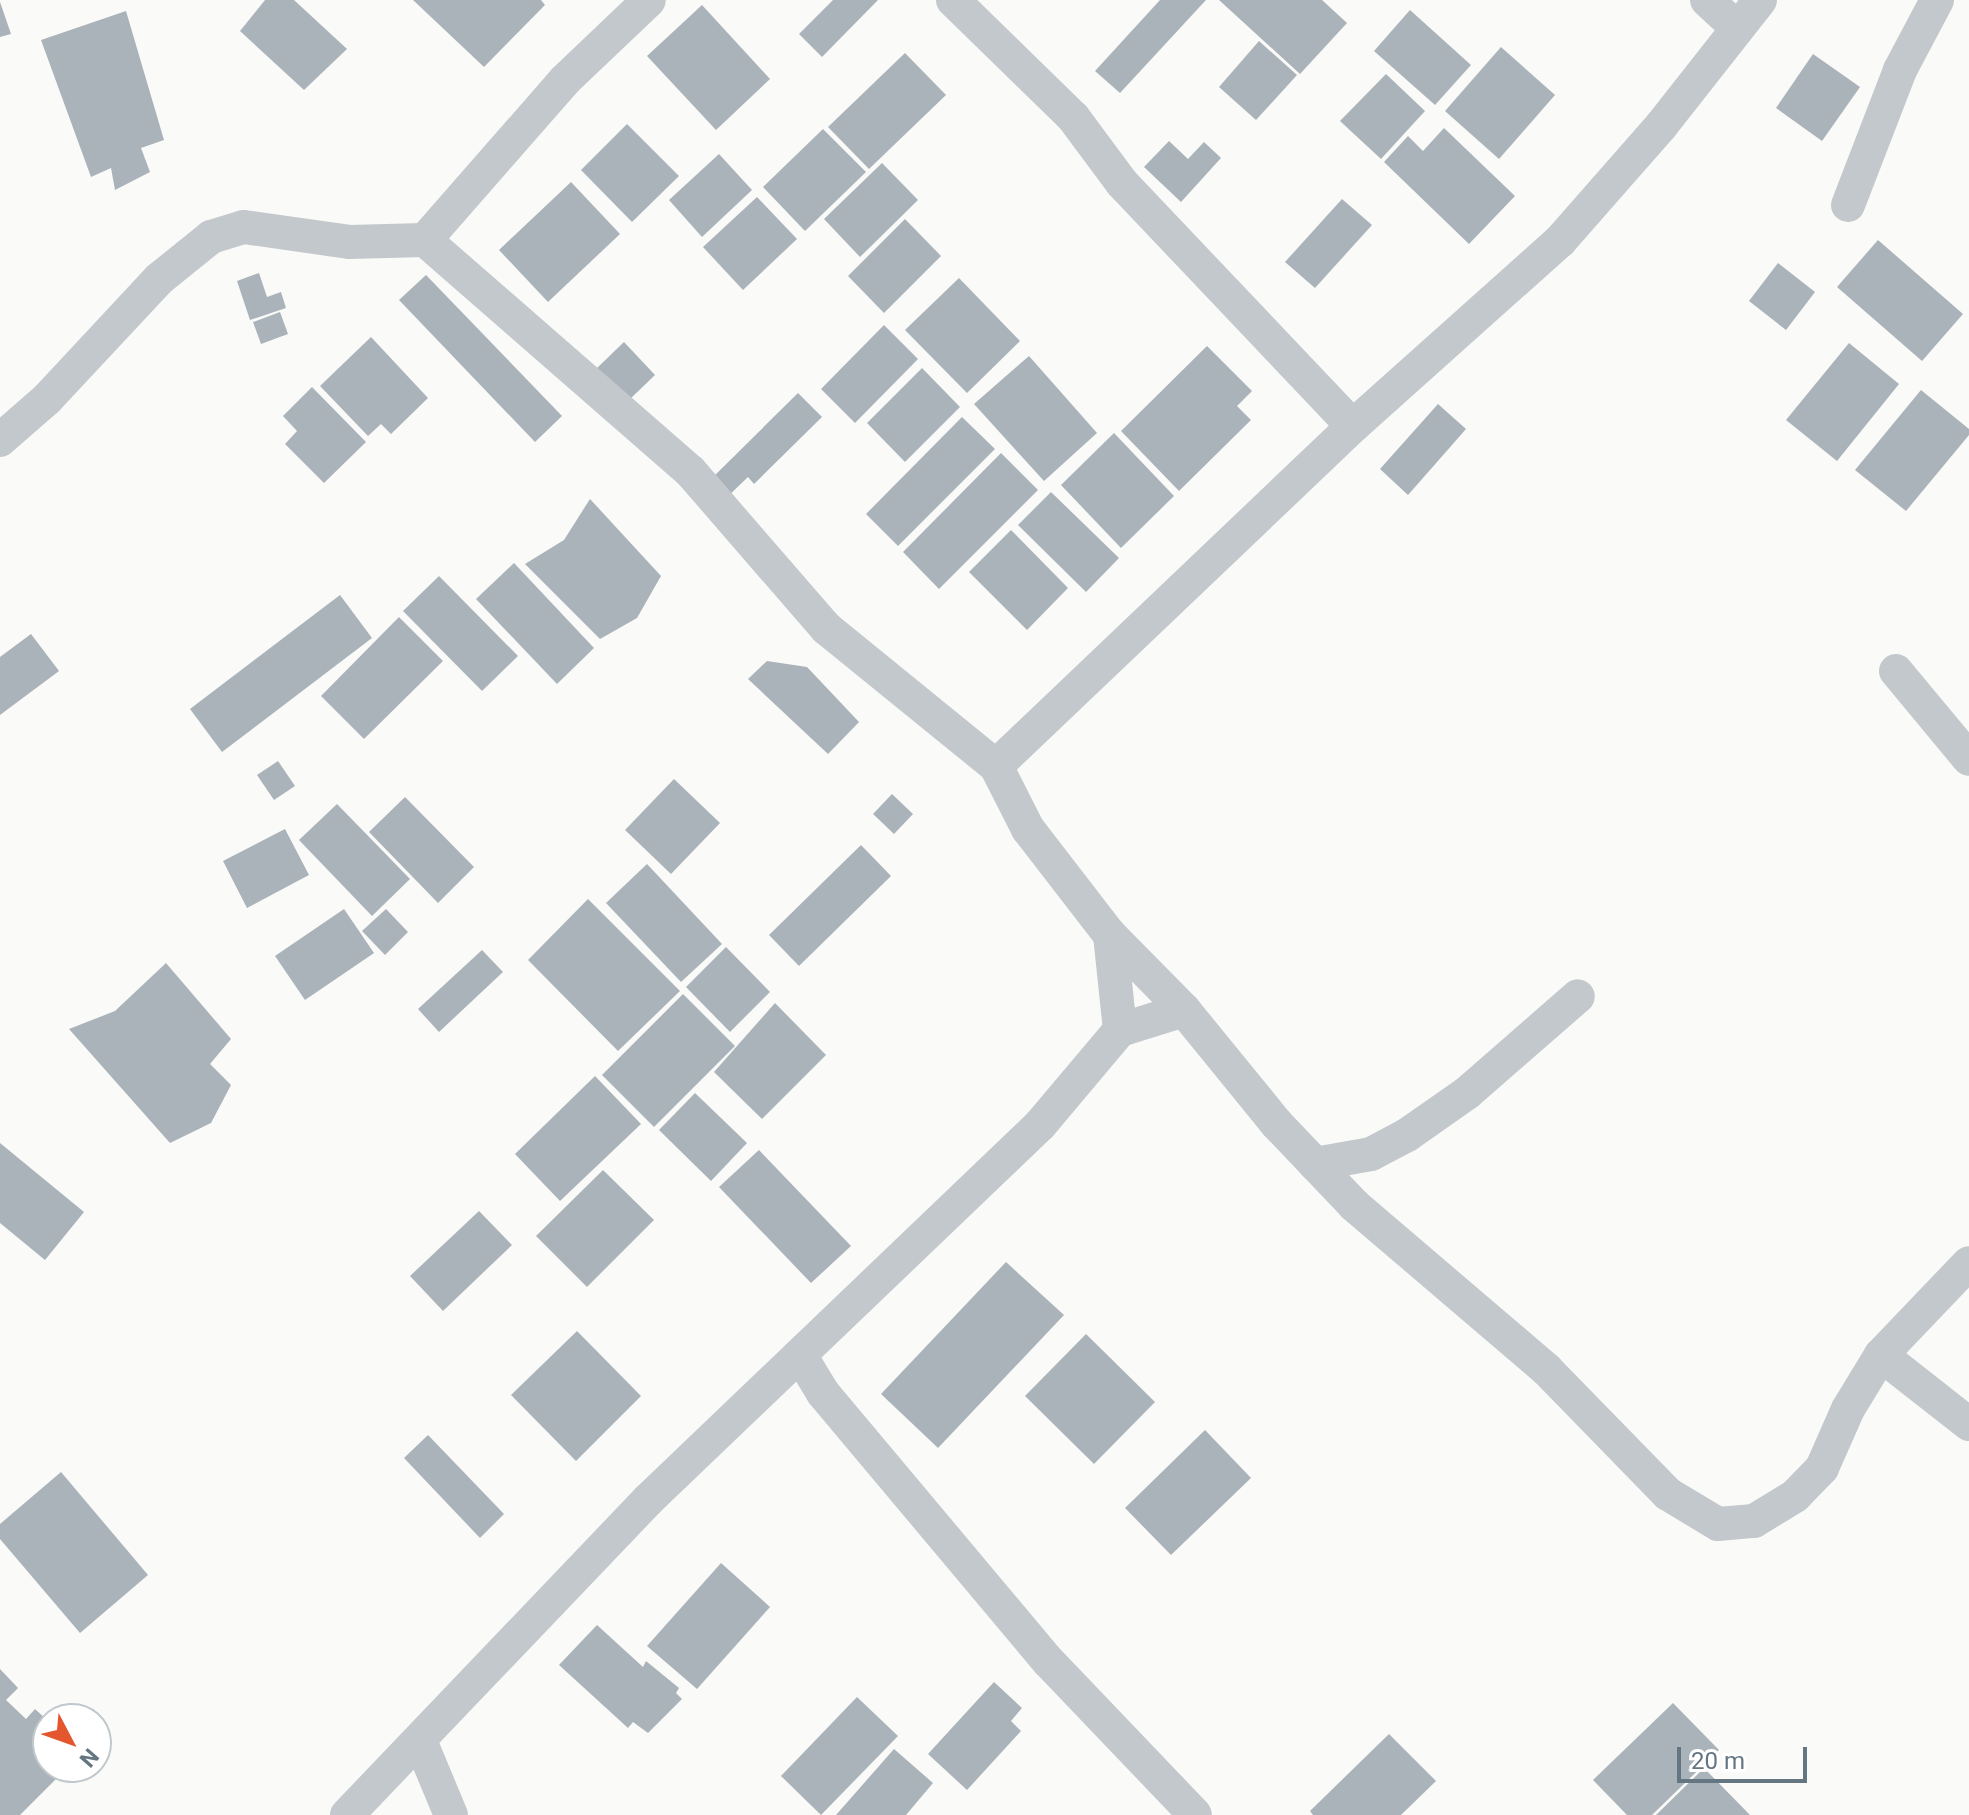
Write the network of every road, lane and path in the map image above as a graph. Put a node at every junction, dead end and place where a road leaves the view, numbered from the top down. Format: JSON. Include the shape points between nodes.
{"nodes":[{"id":1,"x":649,"y":0,"type":"edge"},
{"id":2,"x":953,"y":0,"type":"edge"},
{"id":3,"x":1707,"y":0,"type":"edge"},
{"id":4,"x":1760,"y":0,"type":"edge"},
{"id":5,"x":1937,"y":0,"type":"edge"},
{"id":6,"x":1735,"y":26,"type":"junction"},
{"id":7,"x":1848,"y":205,"type":"dead end"},
{"id":8,"x":425,"y":240,"type":"junction"},
{"id":9,"x":1353,"y":426,"type":"junction"},
{"id":10,"x":0,"y":440,"type":"edge"},
{"id":11,"x":1896,"y":671,"type":"dead end"},
{"id":12,"x":1969,"y":759,"type":"edge"},
{"id":13,"x":996,"y":766,"type":"junction"},
{"id":14,"x":1110,"y":935,"type":"junction"},
{"id":15,"x":1578,"y":996,"type":"dead end"},
{"id":16,"x":1184,"y":1010,"type":"junction"},
{"id":17,"x":1120,"y":1030,"type":"junction"},
{"id":18,"x":1371,"y":1154,"type":"junction"},
{"id":19,"x":1315,"y":1164,"type":"junction"},
{"id":20,"x":1354,"y":1205,"type":"junction"},
{"id":21,"x":1969,"y":1263,"type":"edge"},
{"id":22,"x":800,"y":1355,"type":"junction"},
{"id":23,"x":1881,"y":1355,"type":"junction"},
{"id":24,"x":1969,"y":1424,"type":"edge"},
{"id":25,"x":421,"y":1743,"type":"junction"},
{"id":26,"x":347,"y":1815,"type":"edge"},
{"id":27,"x":451,"y":1815,"type":"edge"},
{"id":28,"x":1195,"y":1815,"type":"edge"}],
"edges":[{"from":1,"to":8,"type":"street","via":[[564,81]]},
{"from":2,"to":9,"type":"street","via":[[1073,117],[1122,183]]},
{"from":3,"to":6,"type":"street"},
{"from":4,"to":6,"type":"street"},
{"from":5,"to":7,"type":"street","via":[[1900,70]]},
{"from":6,"to":9,"type":"street","via":[[1661,126],[1560,241]]},
{"from":8,"to":10,"type":"street","via":[[349,242],[244,227],[211,237],[159,279],[47,399]]},
{"from":8,"to":13,"type":"street","via":[[690,471],[826,628]]},
{"from":9,"to":13,"type":"street"},
{"from":11,"to":12,"type":"street"},
{"from":13,"to":14,"type":"street","via":[[1028,829]]},
{"from":14,"to":16,"type":"street"},
{"from":14,"to":17,"type":"street"},
{"from":15,"to":18,"type":"street","via":[[1467,1093]]},
{"from":16,"to":17,"type":"street"},
{"from":16,"to":19,"type":"street"},
{"from":17,"to":22,"type":"street","via":[[1040,1125]]},
{"from":18,"to":19,"type":"street"},
{"from":18,"to":20,"type":"street"},
{"from":19,"to":20,"type":"street"},
{"from":20,"to":23,"type":"street","via":[[1547,1370],[1668,1494],[1718,1524],[1754,1521],[1795,1496],[1822,1468],[1848,1409]]},
{"from":21,"to":23,"type":"street"},
{"from":22,"to":25,"type":"street","via":[[648,1500]]},
{"from":22,"to":28,"type":"street","via":[[823,1393],[1049,1662]]},
{"from":23,"to":24,"type":"street"},
{"from":25,"to":26,"type":"street"},
{"from":25,"to":27,"type":"street"}]}
